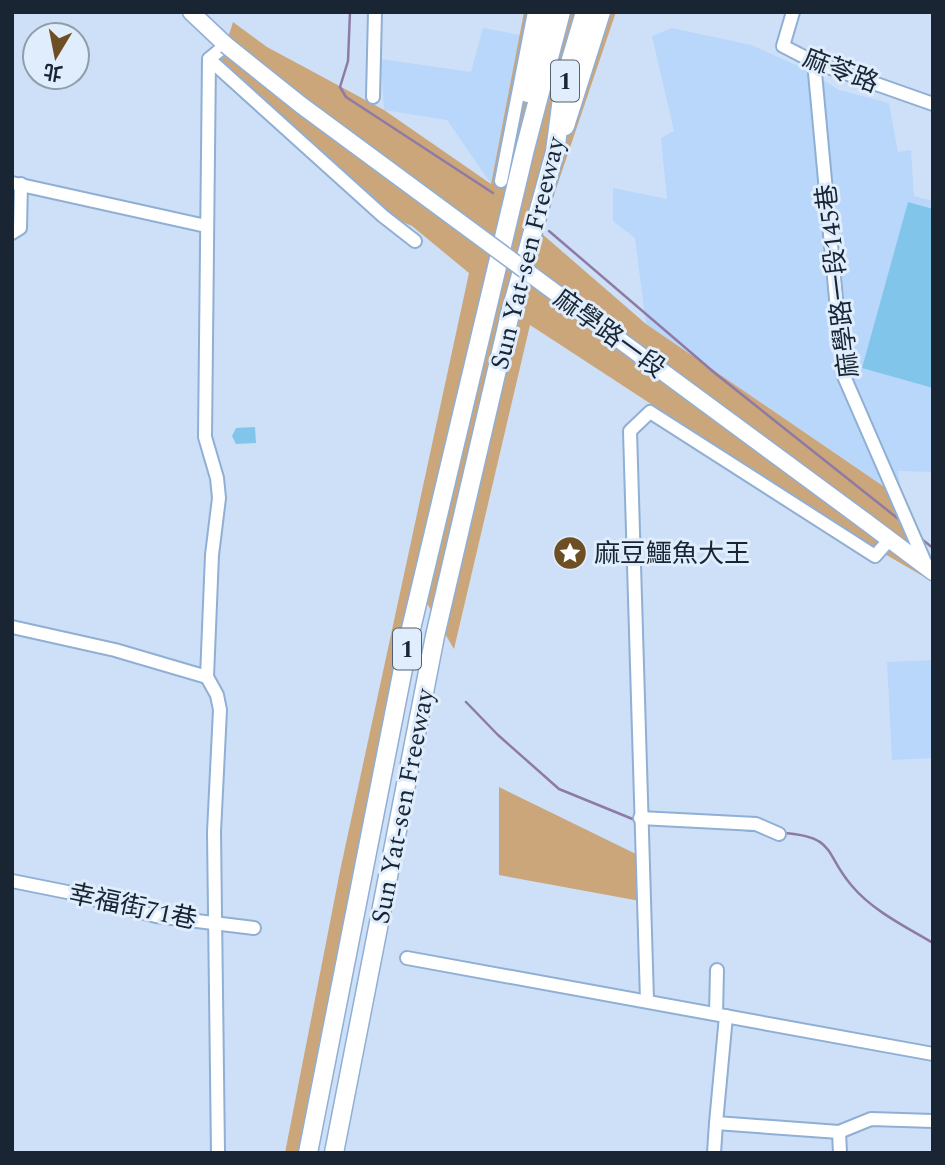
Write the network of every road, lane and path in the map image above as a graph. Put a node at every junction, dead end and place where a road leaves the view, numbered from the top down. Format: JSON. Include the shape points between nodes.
{"nodes":[{"id":1,"x":191,"y":12,"type":"edge"},
{"id":2,"x":375,"y":12,"type":"edge"},
{"id":3,"x":534,"y":12,"type":"edge"},
{"id":4,"x":544,"y":12,"type":"edge"},
{"id":5,"x":561,"y":12,"type":"edge"},
{"id":6,"x":585,"y":12,"type":"edge"},
{"id":7,"x":601,"y":12,"type":"edge"},
{"id":8,"x":793,"y":12,"type":"edge"},
{"id":9,"x":226,"y":45,"type":"junction"},
{"id":10,"x":209,"y":59,"type":"junction"},
{"id":11,"x":814,"y":62,"type":"junction"},
{"id":12,"x":373,"y":97,"type":"dead end"},
{"id":13,"x":933,"y":104,"type":"edge"},
{"id":14,"x":525,"y":149,"type":"junction"},
{"id":15,"x":555,"y":152,"type":"junction"},
{"id":16,"x":501,"y":181,"type":"dead end"},
{"id":17,"x":17,"y":183,"type":"edge"},
{"id":18,"x":206,"y":226,"type":"junction"},
{"id":19,"x":12,"y":233,"type":"edge"},
{"id":20,"x":415,"y":241,"type":"dead end"},
{"id":21,"x":888,"y":540,"type":"junction"},
{"id":22,"x":930,"y":570,"type":"edge"},
{"id":23,"x":12,"y":627,"type":"edge"},
{"id":24,"x":207,"y":677,"type":"junction"},
{"id":25,"x":640,"y":818,"type":"junction"},
{"id":26,"x":779,"y":834,"type":"dead end"},
{"id":27,"x":12,"y":881,"type":"edge"},
{"id":28,"x":214,"y":923,"type":"junction"},
{"id":29,"x":254,"y":928,"type":"dead end"},
{"id":30,"x":407,"y":958,"type":"dead end"},
{"id":31,"x":717,"y":970,"type":"dead end"},
{"id":32,"x":647,"y":1000,"type":"junction"},
{"id":33,"x":721,"y":1015,"type":"junction"},
{"id":34,"x":933,"y":1054,"type":"edge"},
{"id":35,"x":933,"y":1121,"type":"edge"},
{"id":36,"x":716,"y":1123,"type":"junction"},
{"id":37,"x":839,"y":1132,"type":"junction"},
{"id":38,"x":218,"y":1153,"type":"edge"},
{"id":39,"x":308,"y":1153,"type":"edge"},
{"id":40,"x":334,"y":1153,"type":"edge"},
{"id":41,"x":714,"y":1153,"type":"edge"},
{"id":42,"x":840,"y":1153,"type":"edge"}],
"edges":[{"from":1,"to":9,"type":"main road","name":"麻學路一段"},
{"from":2,"to":12,"type":"street"},
{"from":3,"to":16,"type":"street"},
{"from":4,"to":14,"type":"highway","via":[[527,99]]},
{"from":5,"to":14,"type":"highway","name":"Sun Yat-sen Freeway","number":"1"},
{"from":6,"to":15,"type":"highway","name":"Sun Yat-sen Freeway","number":"1","via":[[564,83]]},
{"from":7,"to":15,"type":"highway"},
{"from":8,"to":11,"type":"street","name":"麻苓路","via":[[783,46]]},
{"from":9,"to":10,"type":"street"},
{"from":9,"to":21,"type":"main road","name":"麻學路一段","bridge":true},
{"from":10,"to":18,"type":"street"},
{"from":10,"to":20,"type":"street"},
{"from":11,"to":13,"type":"street","name":"麻苓路"},
{"from":11,"to":22,"type":"street","name":"麻學路一段145巷","via":[[843,374]]},
{"from":14,"to":39,"type":"highway","name":"Sun Yat-sen Freeway","number":"1","via":[[410,633]]},
{"from":15,"to":40,"type":"highway","name":"Sun Yat-sen Freeway","number":"1","via":[[509,318],[435,636]]},
{"from":17,"to":18,"type":"street"},
{"from":17,"to":19,"type":"street","via":[[20,228]]},
{"from":18,"to":24,"type":"street","via":[[205,437],[219,498]]},
{"from":21,"to":22,"type":"main road","name":"麻學路一段"},
{"from":21,"to":25,"type":"street","via":[[875,556],[650,412],[630,431]]},
{"from":23,"to":24,"type":"street"},
{"from":24,"to":28,"type":"street","via":[[220,710]]},
{"from":25,"to":26,"type":"street","via":[[755,824]]},
{"from":25,"to":32,"type":"street"},
{"from":27,"to":28,"type":"street","name":"幸福街71巷","via":[[156,916]]},
{"from":28,"to":29,"type":"street","name":"幸福街71巷"},
{"from":28,"to":38,"type":"street"},
{"from":30,"to":32,"type":"street"},
{"from":31,"to":33,"type":"street"},
{"from":32,"to":33,"type":"street"},
{"from":33,"to":34,"type":"street"},
{"from":33,"to":36,"type":"street"},
{"from":35,"to":37,"type":"street","via":[[871,1119]]},
{"from":36,"to":37,"type":"street"},
{"from":36,"to":41,"type":"street"},
{"from":37,"to":42,"type":"street"}]}
